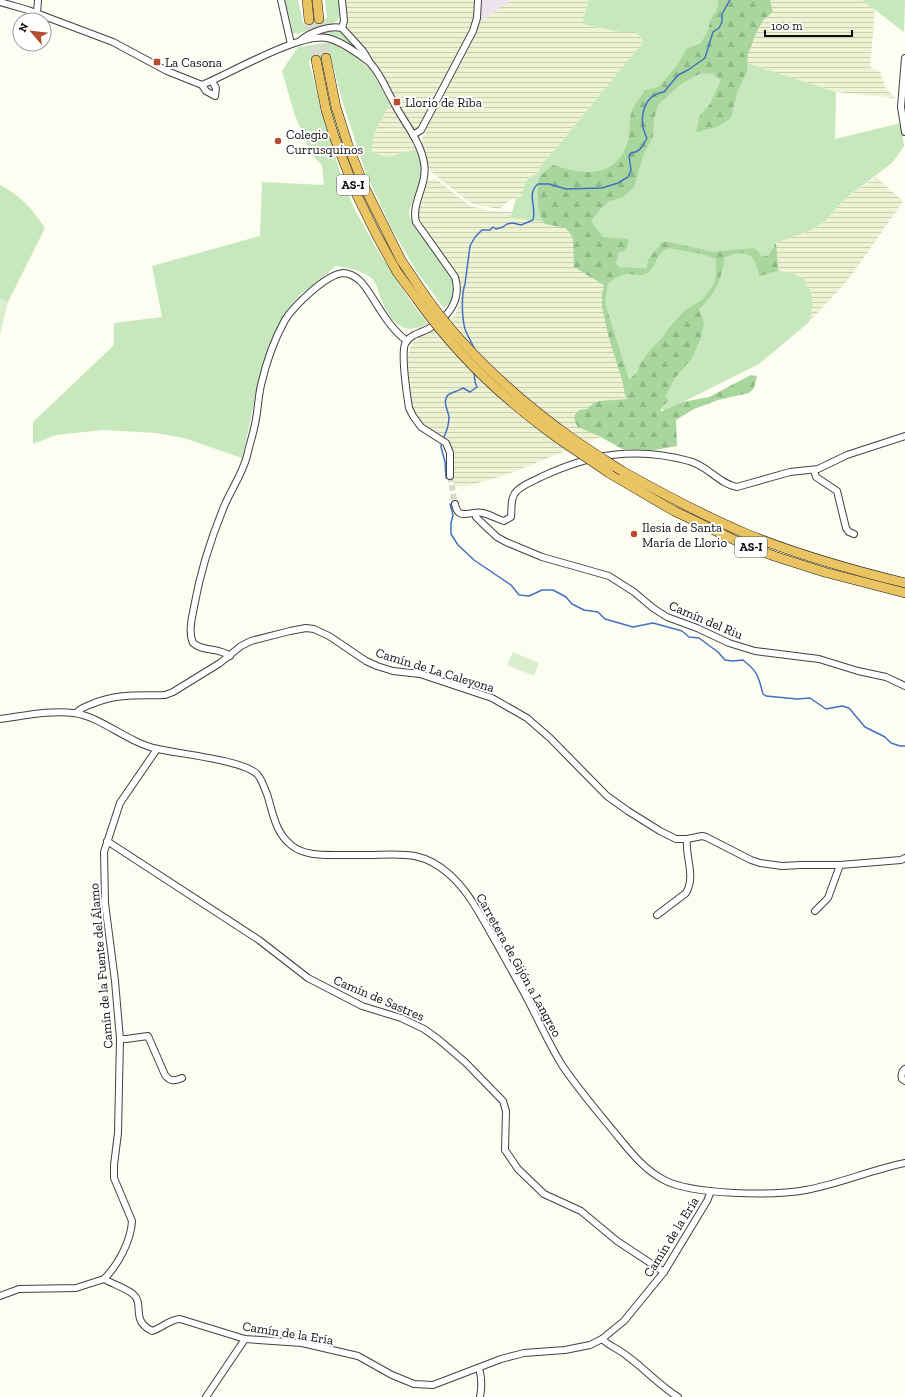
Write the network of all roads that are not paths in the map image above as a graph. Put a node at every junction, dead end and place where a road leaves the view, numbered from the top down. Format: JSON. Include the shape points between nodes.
{"nodes":[{"id":1,"x":38,"y":0,"type":"edge"},
{"id":2,"x":281,"y":0,"type":"edge"},
{"id":3,"x":307,"y":0,"type":"edge"},
{"id":4,"x":317,"y":0,"type":"edge"},
{"id":5,"x":342,"y":0,"type":"edge"},
{"id":6,"x":478,"y":0,"type":"edge"},
{"id":7,"x":0,"y":2,"type":"edge"},
{"id":8,"x":34,"y":12,"type":"edge"},
{"id":9,"x":37,"y":12,"type":"edge"},
{"id":10,"x":52,"y":19,"type":"edge"},
{"id":11,"x":319,"y":19,"type":"tunnel mouth"},
{"id":12,"x":309,"y":20,"type":"tunnel mouth"},
{"id":13,"x":342,"y":28,"type":"junction"},
{"id":14,"x":295,"y":43,"type":"junction"},
{"id":15,"x":326,"y":58,"type":"tunnel mouth"},
{"id":16,"x":905,"y":58,"type":"edge"},
{"id":17,"x":316,"y":60,"type":"tunnel mouth"},
{"id":18,"x":370,"y":63,"type":"junction"},
{"id":19,"x":212,"y":81,"type":"junction"},
{"id":20,"x":202,"y":85,"type":"junction"},
{"id":21,"x":905,"y":132,"type":"edge"},
{"id":22,"x":413,"y":135,"type":"junction"},
{"id":23,"x":421,"y":297,"type":"junction"},
{"id":24,"x":407,"y":341,"type":"junction"},
{"id":25,"x":905,"y":436,"type":"edge"},
{"id":26,"x":814,"y":470,"type":"junction"},
{"id":27,"x":450,"y":476,"type":"tunnel mouth"},
{"id":28,"x":454,"y":504,"type":"dead end"},
{"id":29,"x":475,"y":513,"type":"junction"},
{"id":30,"x":854,"y":534,"type":"dead end"},
{"id":31,"x":905,"y":583,"type":"edge"},
{"id":32,"x":905,"y":593,"type":"edge"},
{"id":33,"x":230,"y":656,"type":"junction"},
{"id":34,"x":905,"y":686,"type":"edge"},
{"id":35,"x":76,"y":713,"type":"junction"},
{"id":36,"x":0,"y":719,"type":"edge"},
{"id":37,"x":157,"y":749,"type":"junction"},
{"id":38,"x":687,"y":839,"type":"junction"},
{"id":39,"x":107,"y":841,"type":"junction"},
{"id":40,"x":905,"y":858,"type":"edge"},
{"id":41,"x":840,"y":865,"type":"junction"},
{"id":42,"x":815,"y":911,"type":"dead end"},
{"id":43,"x":657,"y":915,"type":"dead end"},
{"id":44,"x":120,"y":1039,"type":"junction"},
{"id":45,"x":905,"y":1069,"type":"edge"},
{"id":46,"x":182,"y":1078,"type":"dead end"},
{"id":47,"x":905,"y":1081,"type":"edge"},
{"id":48,"x":905,"y":1163,"type":"edge"},
{"id":49,"x":711,"y":1191,"type":"junction"},
{"id":50,"x":664,"y":1272,"type":"junction"},
{"id":51,"x":104,"y":1279,"type":"junction"},
{"id":52,"x":0,"y":1296,"type":"edge"},
{"id":53,"x":245,"y":1339,"type":"junction"},
{"id":54,"x":602,"y":1339,"type":"junction"},
{"id":55,"x":479,"y":1368,"type":"junction"},
{"id":56,"x":206,"y":1397,"type":"edge"},
{"id":57,"x":480,"y":1397,"type":"edge"},
{"id":58,"x":678,"y":1397,"type":"edge"}],
"edges":[{"from":1,"to":9,"type":"street"},
{"from":2,"to":14,"type":"street"},
{"from":3,"to":12,"type":"highway"},
{"from":4,"to":11,"type":"highway"},
{"from":5,"to":13,"type":"street"},
{"from":6,"to":22,"type":"street","via":[[473,32],[421,130]]},
{"from":7,"to":8,"type":"street"},
{"from":10,"to":20,"type":"street","via":[[117,44],[167,71]]},
{"from":13,"to":14,"type":"street","via":[[326,29],[307,35]]},
{"from":13,"to":18,"type":"street","via":[[363,51]]},
{"from":14,"to":18,"type":"street","via":[[327,38],[340,43]]},
{"from":14,"to":19,"type":"street"},
{"from":15,"to":23,"type":"highway","number":"AS-I","via":[[336,107],[364,186]]},
{"from":16,"to":21,"type":"street","via":[[901,102]]},
{"from":17,"to":23,"type":"highway","number":"AS-I","via":[[326,110],[355,191],[397,272]]},
{"from":18,"to":22,"type":"street"},
{"from":19,"to":20,"type":"street"},
{"from":19,"to":20,"type":"street","via":[[216,88],[215,96]]},
{"from":22,"to":24,"type":"street","via":[[419,144],[425,173],[414,215],[416,222],[455,277],[458,287],[457,296],[440,321]]},
{"from":23,"to":31,"type":"highway","number":"AS-I","bridge":true,"via":[[510,389],[571,438],[622,471],[678,502],[747,534],[828,562]]},
{"from":23,"to":32,"type":"highway","number":"AS-I","bridge":true,"via":[[432,319],[454,346],[505,397],[548,431],[609,473],[674,511],[744,544],[824,572]]},
{"from":24,"to":27,"type":"street","via":[[404,354],[409,408],[421,427],[449,448]]},
{"from":24,"to":33,"type":"street","via":[[393,328],[360,280],[350,274],[343,273],[330,278],[297,304],[285,322],[269,357],[246,458],[223,509],[202,567],[190,633],[196,646],[219,650]]},
{"from":25,"to":26,"type":"street","via":[[847,455]]},
{"from":26,"to":29,"type":"street","via":[[790,472],[737,487],[729,485],[691,461],[648,454],[608,454],[548,474],[520,489],[513,497],[511,517],[508,520],[504,521],[485,513]]},
{"from":26,"to":30,"type":"street","via":[[816,477],[837,491],[846,528]]},
{"from":28,"to":29,"type":"street","via":[[459,514]]},
{"from":29,"to":34,"type":"street","name":"Camín del Riu","via":[[497,537],[506,542],[542,557],[609,576],[667,617],[729,643],[755,651],[819,659],[886,677]]},
{"from":33,"to":35,"type":"street","name":"Camín de La Caleyona","via":[[165,695],[113,697],[89,705]]},
{"from":33,"to":38,"type":"street","name":"Camín de La Caleyona","via":[[241,646],[251,642],[290,631],[314,629],[377,666],[420,674],[492,698],[527,718],[607,796],[669,836]]},
{"from":35,"to":36,"type":"street","name":"Carretera de Gijón a Langreo","via":[[57,712]]},
{"from":35,"to":37,"type":"street","name":"Carretera de Gijón a Langreo","via":[[108,726],[136,742]]},
{"from":37,"to":39,"type":"street","name":"Camín de la Fuente del Álamo","via":[[120,803]]},
{"from":37,"to":49,"type":"street","name":"Carretera de Gijón a Langreo","via":[[229,762],[244,766],[257,774],[264,786],[276,827],[294,848],[322,855],[404,854],[424,858],[440,866],[468,894],[562,1065],[581,1092],[650,1171],[667,1181]]},
{"from":38,"to":41,"type":"street","name":"Camín de La Caleyona","via":[[706,837],[745,857],[769,865]]},
{"from":38,"to":43,"type":"street","via":[[686,852],[690,868],[688,889]]},
{"from":39,"to":44,"type":"street","name":"Camín de la Fuente del Álamo","via":[[104,852],[105,903]]},
{"from":39,"to":50,"type":"street","name":"Camín de Sastres","via":[[259,940],[308,978],[362,1006],[407,1021],[438,1039],[503,1101],[506,1111],[506,1150],[518,1169],[544,1194],[581,1211],[617,1241]]},
{"from":40,"to":41,"type":"street","name":"Camín de La Caleyona"},
{"from":41,"to":42,"type":"street","via":[[828,898]]},
{"from":44,"to":46,"type":"street","via":[[148,1036],[168,1079],[174,1081]]},
{"from":44,"to":51,"type":"street","name":"Camín de la Fuente del Álamo","via":[[118,1133],[114,1178],[130,1214],[132,1228],[111,1272]]},
{"from":45,"to":47,"type":"street","via":[[901,1075]]},
{"from":48,"to":49,"type":"street","name":"Carretera de Gijón a Langreo","via":[[803,1191],[775,1194]]},
{"from":49,"to":50,"type":"street","name":"Camín de la Ería"},
{"from":50,"to":54,"type":"street","name":"Camín de la Ería","via":[[624,1321]]},
{"from":51,"to":52,"type":"street","via":[[76,1288],[19,1289]]},
{"from":51,"to":53,"type":"street","name":"Camín de la Ería","via":[[133,1294],[138,1301],[138,1316],[146,1328],[152,1331],[160,1329],[174,1319],[180,1319]]},
{"from":53,"to":55,"type":"street","name":"Camín de la Ería","via":[[302,1343],[358,1356],[414,1384],[433,1385]]},
{"from":53,"to":56,"type":"street"},
{"from":54,"to":55,"type":"street","name":"Camín de la Ería","via":[[590,1345],[565,1350],[524,1353]]},
{"from":54,"to":58,"type":"street"},
{"from":55,"to":57,"type":"street","via":[[482,1388]]}]}
